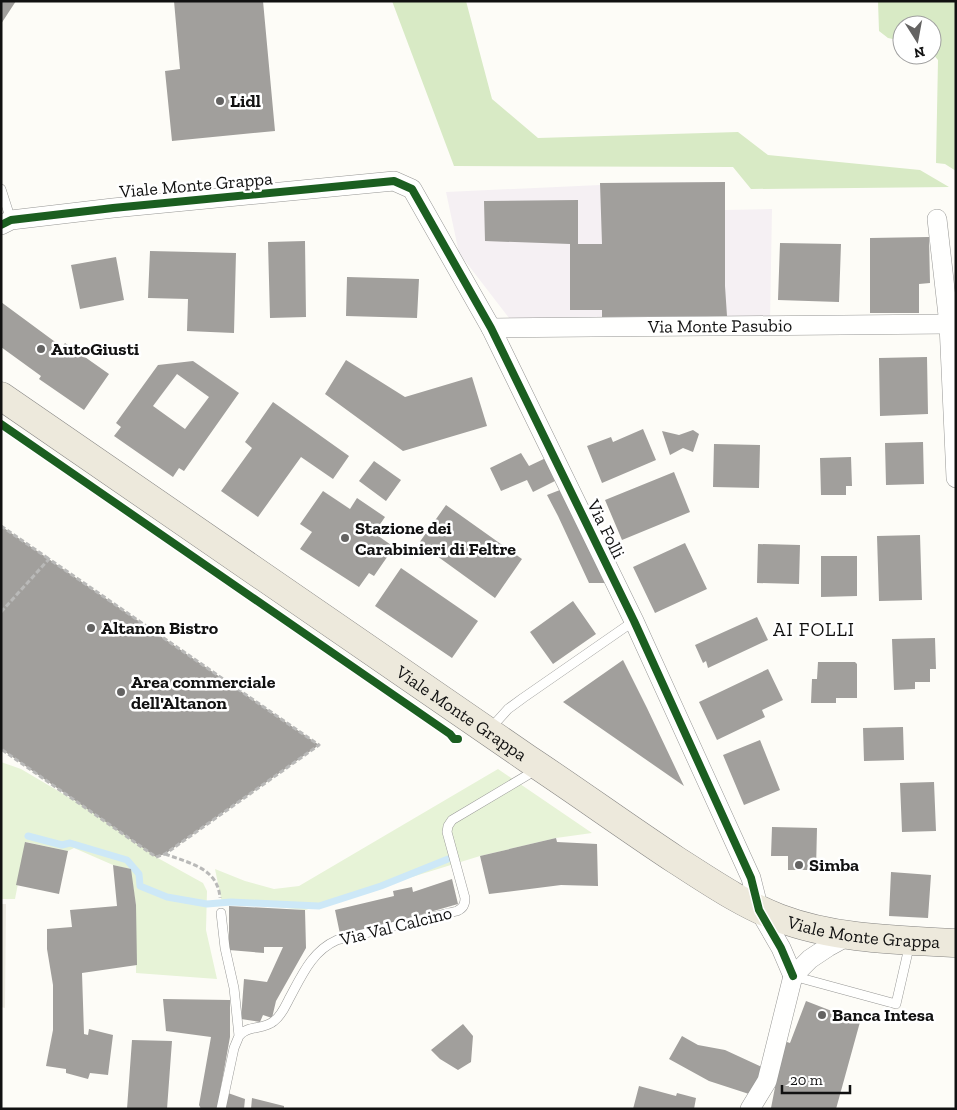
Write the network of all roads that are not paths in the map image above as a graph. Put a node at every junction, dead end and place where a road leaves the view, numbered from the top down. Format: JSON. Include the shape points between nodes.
{"nodes":[{"id":1,"x":394,"y":181,"type":"joint"},
{"id":2,"x":1,"y":188,"type":"edge"},
{"id":3,"x":937,"y":219,"type":"dead end"},
{"id":4,"x":6,"y":222,"type":"edge"},
{"id":5,"x":949,"y":324,"type":"junction"},
{"id":6,"x":491,"y":328,"type":"junction"},
{"id":7,"x":1,"y":396,"type":"edge"},
{"id":8,"x":956,"y":478,"type":"edge"},
{"id":9,"x":634,"y":621,"type":"junction"},
{"id":10,"x":488,"y":731,"type":"junction"},
{"id":11,"x":540,"y":767,"type":"junction"},
{"id":12,"x":759,"y":910,"type":"junction"},
{"id":13,"x":221,"y":912,"type":"dead end"},
{"id":14,"x":850,"y":935,"type":"junction"},
{"id":15,"x":910,"y":941,"type":"junction"},
{"id":16,"x":956,"y":943,"type":"edge"},
{"id":17,"x":794,"y":976,"type":"junction"},
{"id":18,"x":239,"y":1036,"type":"junction"},
{"id":19,"x":221,"y":1109,"type":"edge"},
{"id":20,"x":750,"y":1109,"type":"edge"}],
"edges":[{"from":1,"to":4,"type":"street","name":"Viale Monte Grappa","via":[[113,208]]},
{"from":1,"to":6,"type":"street","name":"Via Folli","via":[[412,189]]},
{"from":2,"to":4,"type":"lane"},
{"from":3,"to":5,"type":"street"},
{"from":5,"to":6,"type":"street","name":"Via Monte Pasubio"},
{"from":5,"to":8,"type":"street"},
{"from":6,"to":9,"type":"street","name":"Via Folli"},
{"from":7,"to":10,"type":"main road","name":"Viale Monte Grappa"},
{"from":9,"to":10,"type":"lane","via":[[522,698]]},
{"from":9,"to":12,"type":"street","name":"Via Folli","via":[[751,878]]},
{"from":10,"to":11,"type":"main road","name":"Viale Monte Grappa"},
{"from":11,"to":12,"type":"main road","name":"Viale Monte Grappa","via":[[703,877]]},
{"from":11,"to":18,"type":"lane","name":"Via Val Calcino","via":[[452,820],[448,826],[465,898],[462,908],[326,945],[305,969],[274,1022],[242,1032]]},
{"from":12,"to":14,"type":"main road","name":"Viale Monte Grappa","via":[[782,919]]},
{"from":12,"to":17,"type":"street","name":"Via Folli","via":[[782,948]]},
{"from":13,"to":18,"type":"lane"},
{"from":14,"to":15,"type":"main road","name":"Viale Monte Grappa"},
{"from":14,"to":17,"type":"street","via":[[810,959]]},
{"from":15,"to":16,"type":"main road","name":"Viale Monte Grappa"},
{"from":15,"to":17,"type":"lane","via":[[896,1004]]},
{"from":17,"to":20,"type":"street","via":[[767,1081]]},
{"from":18,"to":19,"type":"lane"}]}
